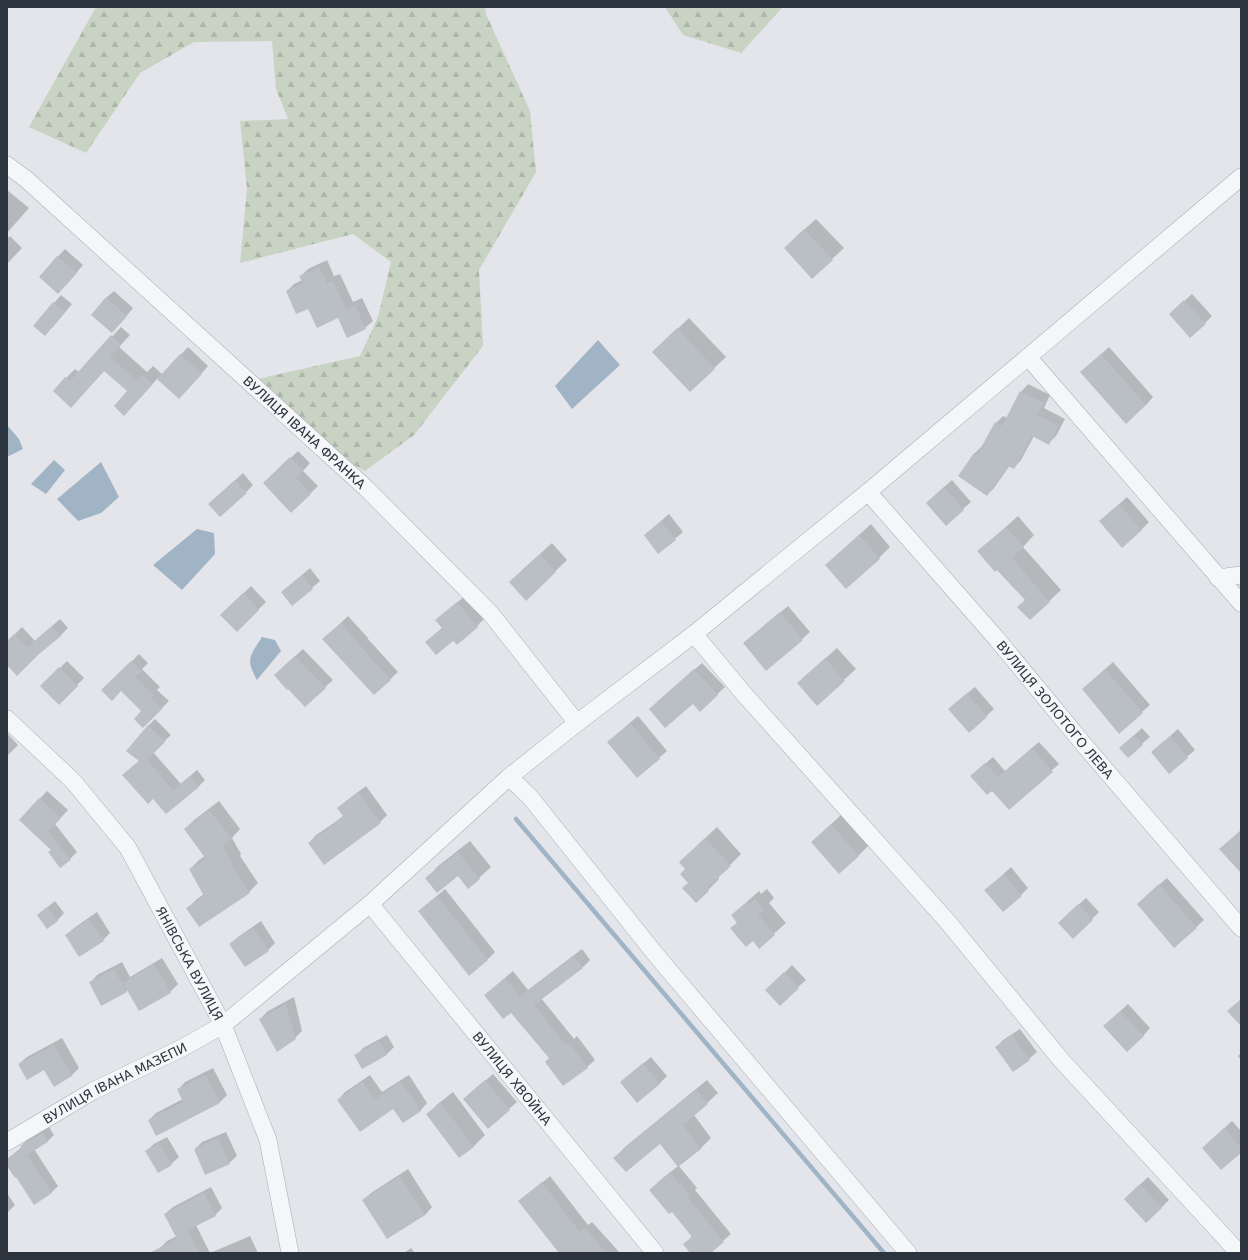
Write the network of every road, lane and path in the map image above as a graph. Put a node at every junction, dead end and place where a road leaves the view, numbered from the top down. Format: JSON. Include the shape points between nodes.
{"nodes":[{"id":1,"x":7,"y":166,"type":"edge"},
{"id":2,"x":1241,"y":177,"type":"edge"},
{"id":3,"x":1028,"y":357,"type":"junction"},
{"id":4,"x":868,"y":492,"type":"junction"},
{"id":5,"x":1241,"y":575,"type":"edge"},
{"id":6,"x":1218,"y":578,"type":"junction"},
{"id":7,"x":1241,"y":603,"type":"edge"},
{"id":8,"x":694,"y":634,"type":"junction"},
{"id":9,"x":7,"y":719,"type":"edge"},
{"id":10,"x":577,"y":723,"type":"junction"},
{"id":11,"x":509,"y":777,"type":"junction"},
{"id":12,"x":370,"y":904,"type":"junction"},
{"id":13,"x":1241,"y":928,"type":"edge"},
{"id":14,"x":223,"y":1025,"type":"junction"},
{"id":15,"x":7,"y":1142,"type":"edge"},
{"id":16,"x":290,"y":1253,"type":"edge"},
{"id":17,"x":655,"y":1253,"type":"edge"},
{"id":18,"x":908,"y":1253,"type":"edge"},
{"id":19,"x":1239,"y":1253,"type":"edge"}],
"edges":[{"from":1,"to":10,"type":"street","name":"ВУЛИЦЯ ІВАНА ФРАНКА","via":[[26,179],[366,488],[491,614]]},
{"from":2,"to":3,"type":"street","name":"ВУЛИЦЯ ІВАНА МАЗЕПИ"},
{"from":3,"to":4,"type":"street","name":"ВУЛИЦЯ ІВАНА МАЗЕПИ"},
{"from":3,"to":6,"type":"street"},
{"from":4,"to":8,"type":"street","name":"ВУЛИЦЯ ІВАНА МАЗЕПИ"},
{"from":4,"to":13,"type":"street","name":"ВУЛИЦЯ ЗОЛОТОГО ЛЕВА","via":[[996,638]]},
{"from":5,"to":6,"type":"street"},
{"from":6,"to":7,"type":"street"},
{"from":8,"to":10,"type":"street","name":"ВУЛИЦЯ ІВАНА МАЗЕПИ"},
{"from":8,"to":19,"type":"street","via":[[744,694],[947,921],[1062,1061]]},
{"from":9,"to":14,"type":"street","name":"ЯНІВСЬКА ВУЛИЦЯ","via":[[73,781],[128,848]]},
{"from":10,"to":11,"type":"street","name":"ВУЛИЦЯ ІВАНА МАЗЕПИ"},
{"from":11,"to":12,"type":"street","name":"ВУЛИЦЯ ІВАНА МАЗЕПИ"},
{"from":11,"to":18,"type":"street","via":[[530,798],[656,955]]},
{"from":12,"to":14,"type":"street","name":"ВУЛИЦЯ ІВАНА МАЗЕПИ"},
{"from":12,"to":17,"type":"street","name":"ВУЛИЦЯ ХВОЙНА"},
{"from":14,"to":15,"type":"street","name":"ВУЛИЦЯ ІВАНА МАЗЕПИ","via":[[93,1091]]},
{"from":14,"to":16,"type":"street","name":"ЯНІВСЬКА ВУЛИЦЯ","via":[[268,1140]]}]}
